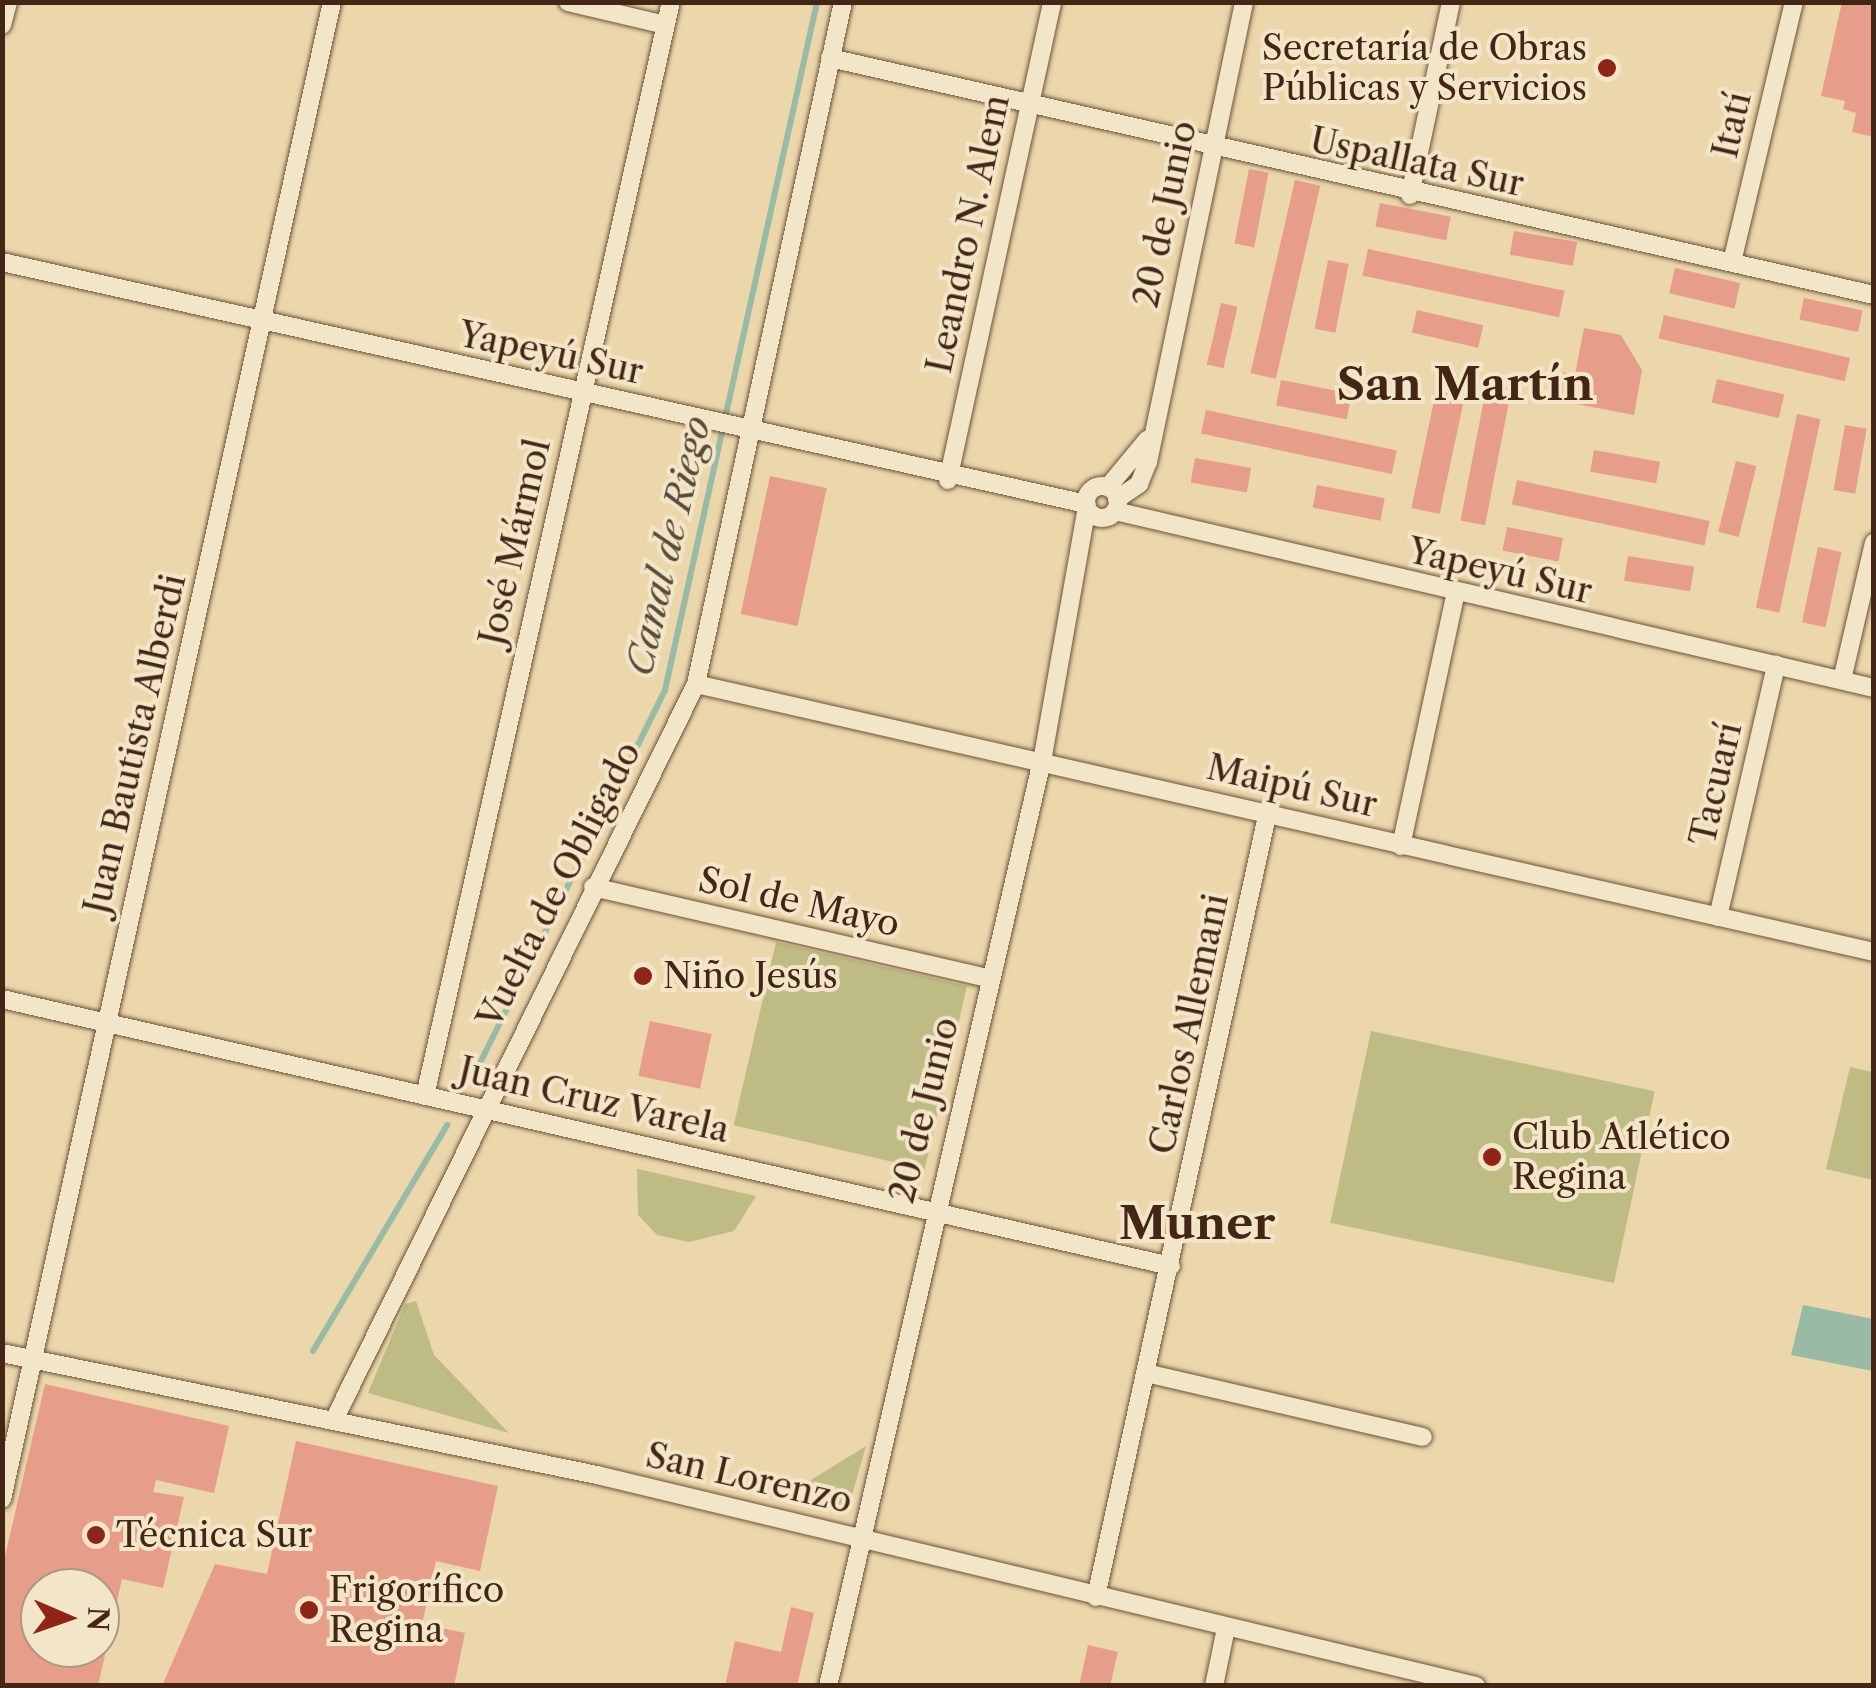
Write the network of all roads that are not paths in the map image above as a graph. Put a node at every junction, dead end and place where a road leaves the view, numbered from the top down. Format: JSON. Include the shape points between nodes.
{"nodes":[{"id":1,"x":8,"y":2,"type":"edge"},
{"id":2,"x":332,"y":2,"type":"edge"},
{"id":3,"x":568,"y":2,"type":"edge"},
{"id":4,"x":670,"y":2,"type":"edge"},
{"id":5,"x":843,"y":2,"type":"edge"},
{"id":6,"x":1052,"y":2,"type":"edge"},
{"id":7,"x":1244,"y":2,"type":"edge"},
{"id":8,"x":1450,"y":2,"type":"edge"},
{"id":9,"x":1794,"y":2,"type":"edge"},
{"id":10,"x":666,"y":24,"type":"junction"},
{"id":11,"x":2,"y":25,"type":"edge"},
{"id":12,"x":830,"y":58,"type":"junction"},
{"id":13,"x":1030,"y":104,"type":"junction"},
{"id":14,"x":1212,"y":150,"type":"junction"},
{"id":15,"x":1410,"y":196,"type":"junction"},
{"id":16,"x":2,"y":262,"type":"edge"},
{"id":17,"x":1732,"y":262,"type":"junction"},
{"id":18,"x":1874,"y":295,"type":"edge"},
{"id":19,"x":263,"y":324,"type":"junction"},
{"id":20,"x":581,"y":392,"type":"junction"},
{"id":21,"x":743,"y":429,"type":"junction"},
{"id":22,"x":948,"y":480,"type":"junction"},
{"id":23,"x":1112,"y":504,"type":"junction"},
{"id":24,"x":1086,"y":506,"type":"junction"},
{"id":25,"x":1874,"y":542,"type":"edge"},
{"id":26,"x":1084,"y":551,"type":"junction"},
{"id":27,"x":1455,"y":596,"type":"junction"},
{"id":28,"x":1776,"y":665,"type":"junction"},
{"id":29,"x":1842,"y":680,"type":"junction"},
{"id":30,"x":696,"y":684,"type":"junction"},
{"id":31,"x":1874,"y":688,"type":"edge"},
{"id":32,"x":1043,"y":756,"type":"junction"},
{"id":33,"x":1267,"y":816,"type":"junction"},
{"id":34,"x":1400,"y":846,"type":"junction"},
{"id":35,"x":593,"y":887,"type":"junction"},
{"id":36,"x":1718,"y":917,"type":"junction"},
{"id":37,"x":1874,"y":952,"type":"edge"},
{"id":38,"x":990,"y":979,"type":"junction"},
{"id":39,"x":2,"y":1000,"type":"edge"},
{"id":40,"x":105,"y":1021,"type":"junction"},
{"id":41,"x":425,"y":1096,"type":"junction"},
{"id":42,"x":484,"y":1109,"type":"junction"},
{"id":43,"x":932,"y":1212,"type":"junction"},
{"id":44,"x":1171,"y":1266,"type":"junction"},
{"id":45,"x":2,"y":1353,"type":"edge"},
{"id":46,"x":33,"y":1360,"type":"junction"},
{"id":47,"x":1146,"y":1372,"type":"junction"},
{"id":48,"x":334,"y":1420,"type":"junction"},
{"id":49,"x":1423,"y":1437,"type":"dead end"},
{"id":50,"x":2,"y":1499,"type":"edge"},
{"id":51,"x":860,"y":1537,"type":"junction"},
{"id":52,"x":1096,"y":1597,"type":"junction"},
{"id":53,"x":1226,"y":1628,"type":"junction"},
{"id":54,"x":828,"y":1686,"type":"edge"},
{"id":55,"x":1214,"y":1686,"type":"edge"},
{"id":56,"x":1476,"y":1686,"type":"edge"}],
"edges":[{"from":1,"to":11,"type":"street"},
{"from":2,"to":19,"type":"street","name":"Juan Bautista Alberdi"},
{"from":3,"to":10,"type":"street"},
{"from":4,"to":10,"type":"street","name":"José Mármol"},
{"from":5,"to":12,"type":"street","name":"Vuelta de Obligado"},
{"from":6,"to":13,"type":"street","name":"Leandro N. Alem"},
{"from":7,"to":14,"type":"street","name":"20 de Junio"},
{"from":8,"to":15,"type":"street"},
{"from":9,"to":17,"type":"street","name":"Itatí"},
{"from":10,"to":20,"type":"street","name":"José Mármol"},
{"from":12,"to":13,"type":"street","name":"Uspallata Sur"},
{"from":12,"to":21,"type":"street","name":"Vuelta de Obligado"},
{"from":13,"to":14,"type":"street","name":"Uspallata Sur"},
{"from":13,"to":22,"type":"street","name":"Leandro N. Alem"},
{"from":14,"to":15,"type":"street","name":"Uspallata Sur"},
{"from":14,"to":23,"type":"street","name":"20 de Junio","via":[[1144,474]]},
{"from":15,"to":17,"type":"street","name":"Uspallata Sur"},
{"from":16,"to":19,"type":"street","name":"Yapeyú Sur"},
{"from":17,"to":18,"type":"street","name":"Uspallata Sur"},
{"from":19,"to":20,"type":"street","name":"Yapeyú Sur"},
{"from":19,"to":40,"type":"street","name":"Juan Bautista Alberdi"},
{"from":20,"to":21,"type":"street","name":"Yapeyú Sur"},
{"from":20,"to":41,"type":"street","name":"José Mármol"},
{"from":21,"to":22,"type":"street","name":"Yapeyú Sur"},
{"from":21,"to":30,"type":"street","name":"Vuelta de Obligado"},
{"from":22,"to":24,"type":"street","name":"Yapeyú Sur"},
{"from":23,"to":24,"type":"street","name":"Yapeyú Sur"},
{"from":23,"to":24,"type":"street","via":[[1092,489]]},
{"from":23,"to":26,"type":"street","name":"20 de Junio"},
{"from":23,"to":27,"type":"street","name":"Yapeyú Sur"},
{"from":24,"to":26,"type":"street","name":"20 de Junio"},
{"from":25,"to":29,"type":"street"},
{"from":26,"to":32,"type":"street","name":"20 de Junio"},
{"from":27,"to":28,"type":"street","name":"Yapeyú Sur"},
{"from":27,"to":34,"type":"street"},
{"from":28,"to":29,"type":"street","name":"Yapeyú Sur"},
{"from":28,"to":36,"type":"street","name":"Tacuarí"},
{"from":29,"to":31,"type":"street","name":"Yapeyú Sur"},
{"from":30,"to":32,"type":"street","name":"Maipú Sur"},
{"from":30,"to":35,"type":"street","name":"Vuelta de Obligado"},
{"from":32,"to":33,"type":"street","name":"Maipú Sur"},
{"from":32,"to":38,"type":"street","name":"20 de Junio"},
{"from":33,"to":34,"type":"street","name":"Maipú Sur"},
{"from":33,"to":44,"type":"street","name":"Carlos Allemani"},
{"from":34,"to":36,"type":"street","name":"Maipú Sur"},
{"from":35,"to":38,"type":"street","name":"Sol de Mayo"},
{"from":35,"to":42,"type":"street","name":"Vuelta de Obligado"},
{"from":36,"to":37,"type":"street","name":"Maipú Sur"},
{"from":38,"to":43,"type":"street","name":"20 de Junio"},
{"from":39,"to":40,"type":"street","name":"Juan Cruz Varela"},
{"from":40,"to":41,"type":"street","name":"Juan Cruz Varela"},
{"from":40,"to":46,"type":"street","name":"Juan Bautista Alberdi"},
{"from":41,"to":42,"type":"street","name":"Juan Cruz Varela"},
{"from":42,"to":43,"type":"street","name":"Juan Cruz Varela"},
{"from":42,"to":48,"type":"street","name":"Vuelta de Obligado"},
{"from":43,"to":44,"type":"street","name":"Juan Cruz Varela"},
{"from":43,"to":51,"type":"street","name":"20 de Junio"},
{"from":44,"to":47,"type":"street","name":"Carlos Allemani"},
{"from":45,"to":46,"type":"street","name":"San Lorenzo"},
{"from":46,"to":48,"type":"street","name":"San Lorenzo"},
{"from":46,"to":50,"type":"street","name":"Juan Bautista Alberdi"},
{"from":47,"to":49,"type":"street"},
{"from":47,"to":52,"type":"street","name":"Carlos Allemani"},
{"from":48,"to":51,"type":"street","name":"San Lorenzo"},
{"from":51,"to":52,"type":"street","name":"San Lorenzo"},
{"from":51,"to":54,"type":"street","name":"20 de Junio"},
{"from":52,"to":53,"type":"street","name":"San Lorenzo"},
{"from":53,"to":55,"type":"street"},
{"from":53,"to":56,"type":"street","name":"San Lorenzo"}]}
